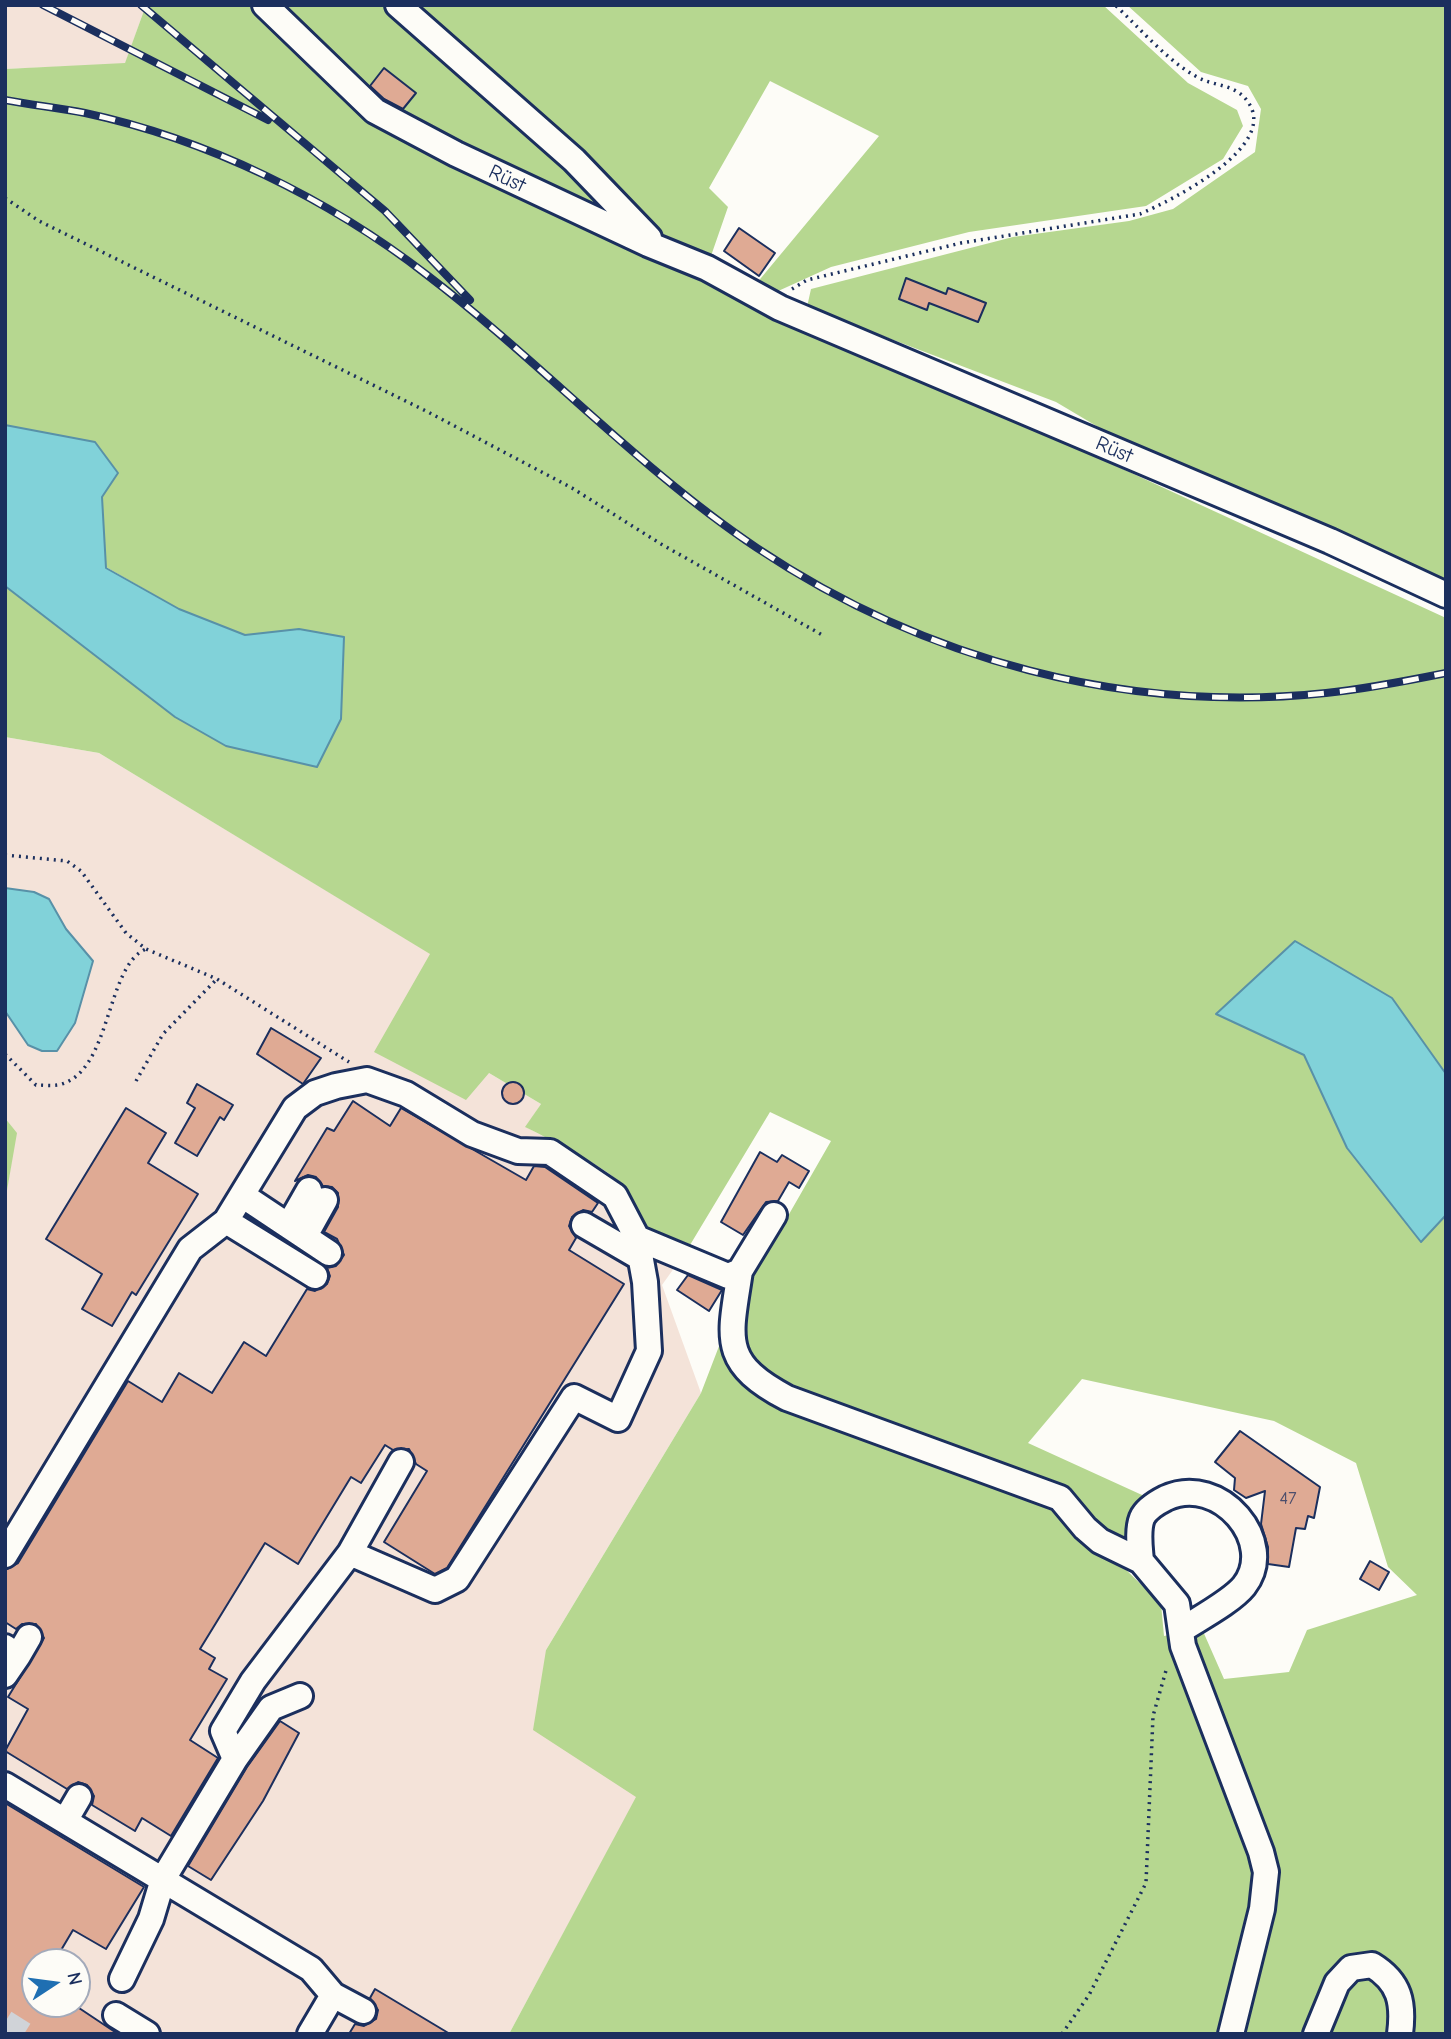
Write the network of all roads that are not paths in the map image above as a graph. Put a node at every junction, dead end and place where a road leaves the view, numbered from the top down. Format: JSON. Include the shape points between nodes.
{"nodes":[{"id":1,"x":265,"y":5,"type":"edge"},
{"id":2,"x":398,"y":5,"type":"edge"},
{"id":3,"x":660,"y":250,"type":"junction"},
{"id":4,"x":1446,"y":595,"type":"edge"},
{"id":5,"x":242,"y":1195,"type":"junction"},
{"id":6,"x":317,"y":1195,"type":"dead end"},
{"id":7,"x":774,"y":1214,"type":"dead end"},
{"id":8,"x":226,"y":1221,"type":"junction"},
{"id":9,"x":584,"y":1225,"type":"dead end"},
{"id":10,"x":297,"y":1230,"type":"junction"},
{"id":11,"x":638,"y":1247,"type":"junction"},
{"id":12,"x":329,"y":1253,"type":"dead end"},
{"id":13,"x":740,"y":1271,"type":"junction"},
{"id":14,"x":315,"y":1276,"type":"dead end"},
{"id":15,"x":401,"y":1461,"type":"dead end"},
{"id":16,"x":9,"y":1543,"type":"edge"},
{"id":17,"x":350,"y":1553,"type":"junction"},
{"id":18,"x":1141,"y":1561,"type":"junction"},
{"id":19,"x":1183,"y":1629,"type":"junction"},
{"id":20,"x":300,"y":1696,"type":"dead end"},
{"id":21,"x":235,"y":1759,"type":"junction"},
{"id":22,"x":5,"y":1785,"type":"edge"},
{"id":23,"x":79,"y":1797,"type":"dead end"},
{"id":24,"x":65,"y":1821,"type":"junction"},
{"id":25,"x":163,"y":1878,"type":"junction"},
{"id":26,"x":122,"y":1979,"type":"dead end"},
{"id":27,"x":333,"y":1995,"type":"junction"},
{"id":28,"x":363,"y":2011,"type":"dead end"},
{"id":29,"x":116,"y":2015,"type":"dead end"},
{"id":30,"x":147,"y":2034,"type":"edge"},
{"id":31,"x":310,"y":2034,"type":"edge"},
{"id":32,"x":1230,"y":2034,"type":"edge"},
{"id":33,"x":1317,"y":2034,"type":"edge"},
{"id":34,"x":1400,"y":2034,"type":"edge"}],
"edges":[{"from":1,"to":3,"type":"street","name":"Rüst","via":[[376,111]]},
{"from":2,"to":3,"type":"street","via":[[574,160]]},
{"from":3,"to":4,"type":"street","name":"Rüst","via":[[707,268],[780,308],[1330,541]]},
{"from":5,"to":8,"type":"street"},
{"from":5,"to":10,"type":"street"},
{"from":5,"to":11,"type":"street","via":[[295,1108],[325,1089],[367,1080],[406,1094],[472,1134],[518,1151],[550,1152],[615,1196]]},
{"from":6,"to":10,"type":"street"},
{"from":7,"to":13,"type":"street"},
{"from":8,"to":14,"type":"street"},
{"from":8,"to":16,"type":"street","via":[[190,1249]]},
{"from":9,"to":11,"type":"street"},
{"from":10,"to":12,"type":"street"},
{"from":11,"to":13,"type":"street","via":[[728,1276]]},
{"from":11,"to":17,"type":"street","via":[[649,1351],[618,1419],[574,1397],[457,1579],[435,1590]]},
{"from":13,"to":18,"type":"street","via":[[731,1333],[734,1354],[768,1388],[1060,1498],[1100,1541]]},
{"from":15,"to":17,"type":"street"},
{"from":17,"to":21,"type":"street","via":[[253,1681],[223,1731]]},
{"from":18,"to":19,"type":"street","via":[[1177,1604]]},
{"from":18,"to":19,"type":"street","via":[[1142,1517],[1157,1502],[1180,1492],[1198,1491],[1213,1497],[1241,1520],[1253,1555],[1244,1587]]},
{"from":19,"to":32,"type":"street","via":[[1183,1646],[1200,1696],[1254,1830],[1266,1872],[1262,1909]]},
{"from":20,"to":21,"type":"street","via":[[271,1708]]},
{"from":21,"to":25,"type":"street"},
{"from":22,"to":24,"type":"street"},
{"from":23,"to":24,"type":"street"},
{"from":24,"to":25,"type":"street"},
{"from":25,"to":26,"type":"street"},
{"from":25,"to":27,"type":"street","via":[[311,1969]]},
{"from":27,"to":28,"type":"street"},
{"from":27,"to":31,"type":"street"},
{"from":29,"to":30,"type":"street"},
{"from":33,"to":34,"type":"street","via":[[1337,1983],[1352,1968],[1372,1965],[1394,1982],[1399,1994]]}]}
